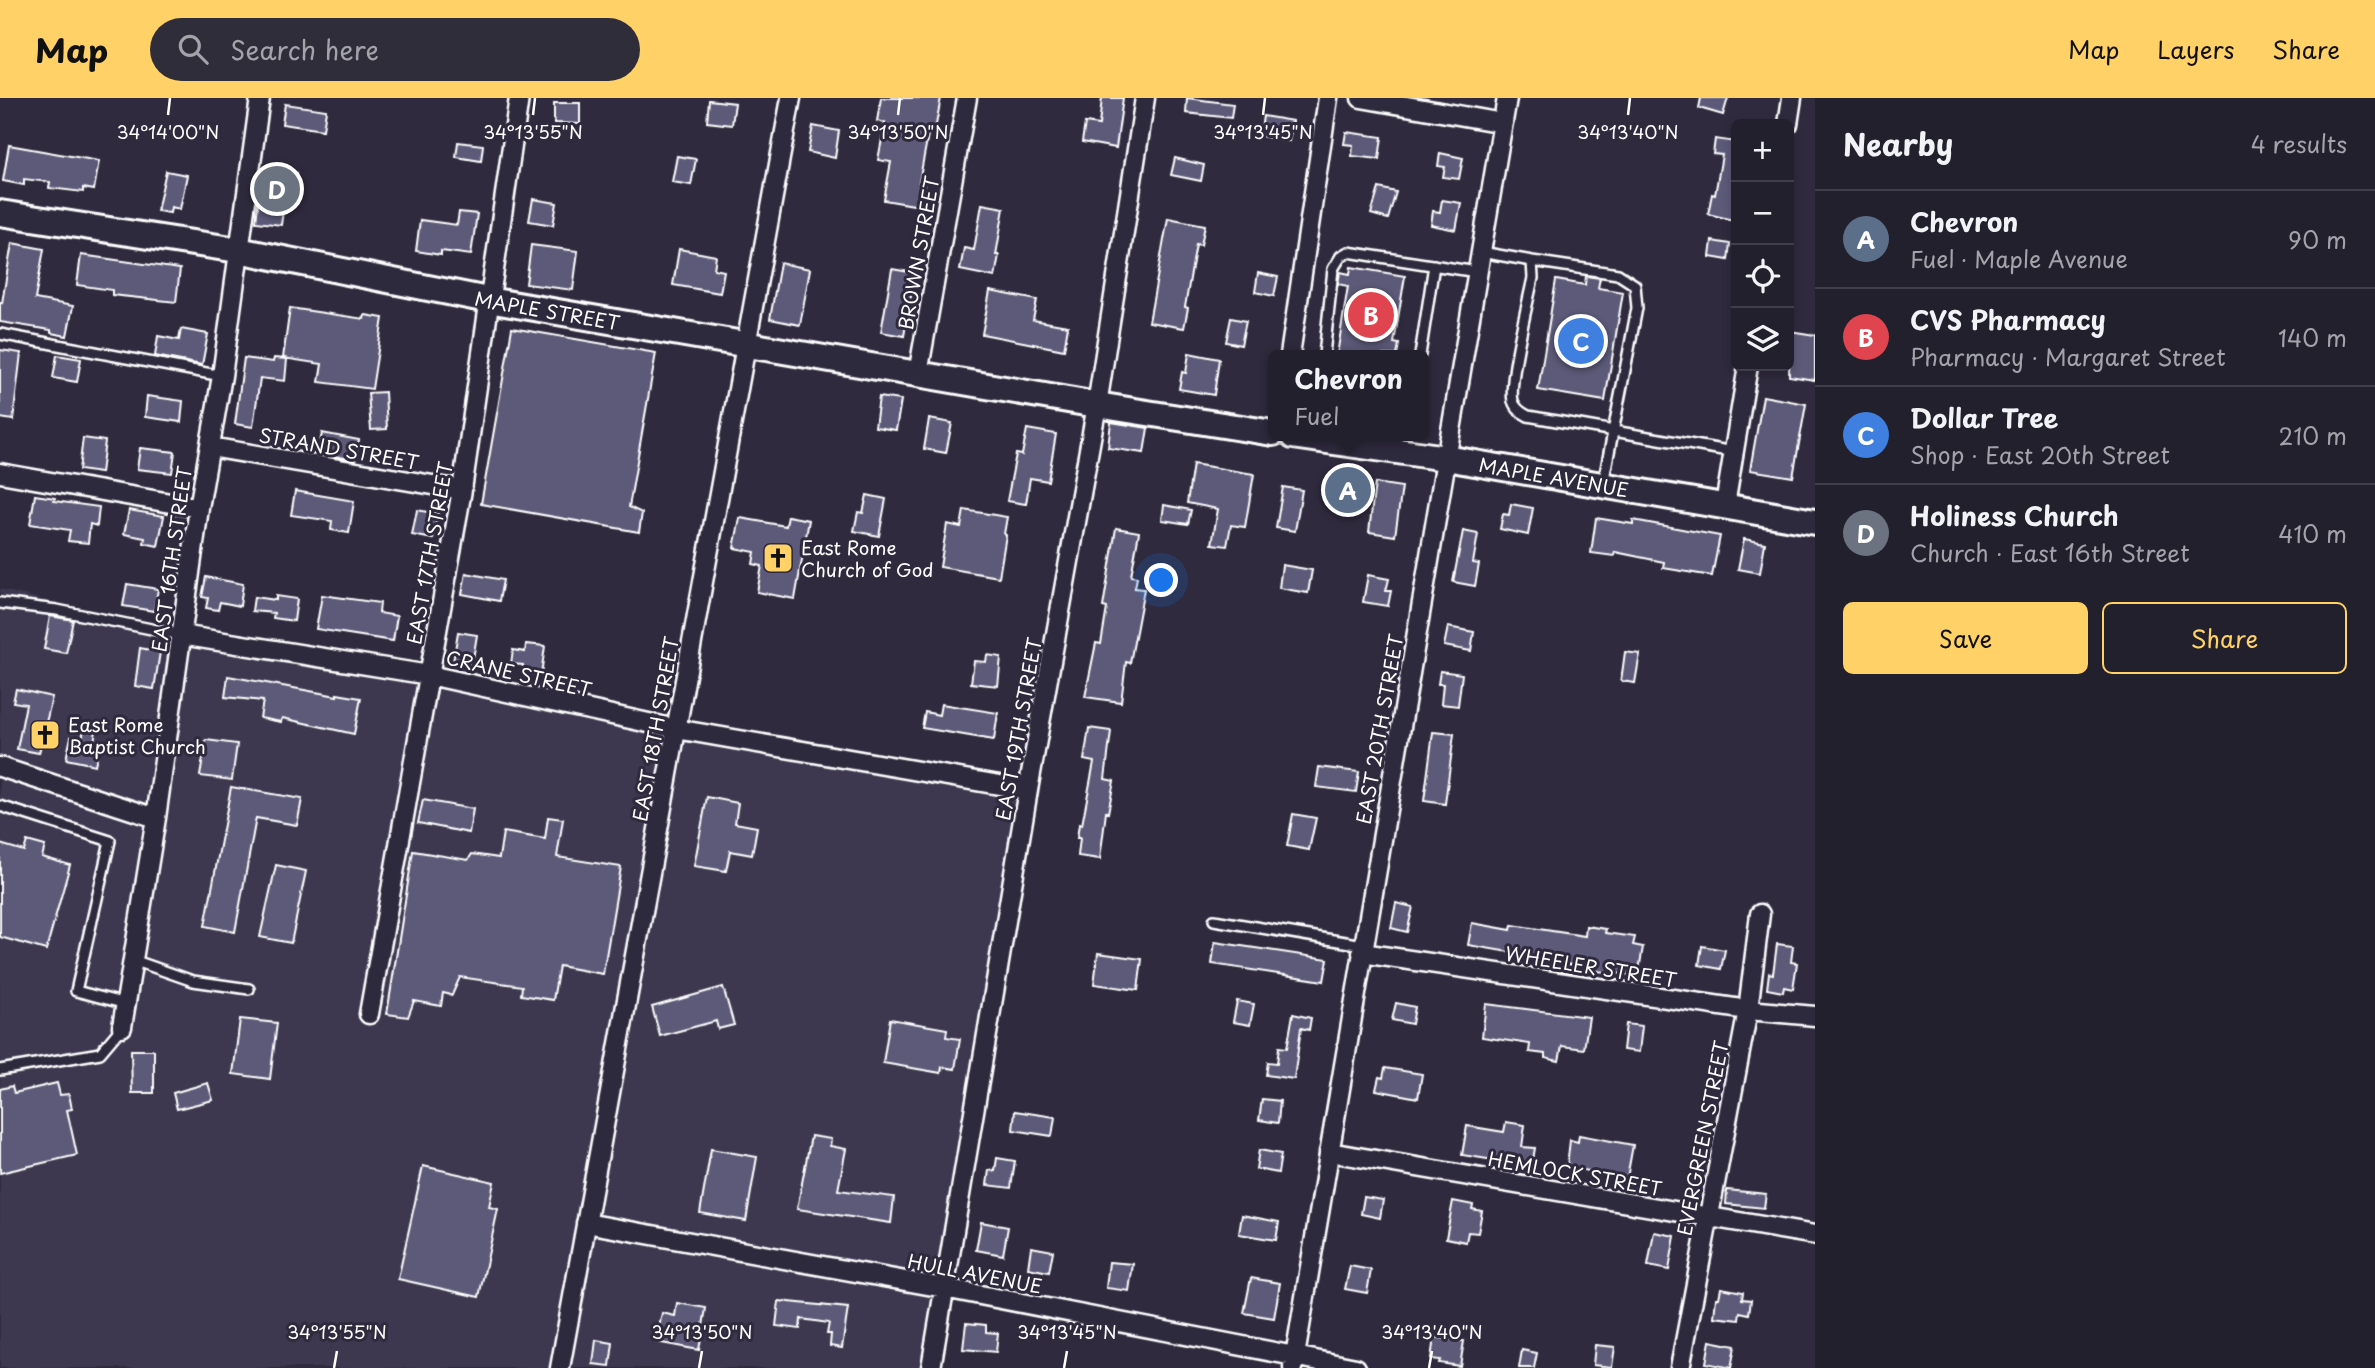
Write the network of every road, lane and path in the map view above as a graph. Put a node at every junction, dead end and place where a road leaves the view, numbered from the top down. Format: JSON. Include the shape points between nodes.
{"nodes":[{"id":1,"x":260,"y":98,"type":"edge"},
{"id":2,"x":519,"y":98,"type":"edge"},
{"id":3,"x":791,"y":98,"type":"edge"},
{"id":4,"x":967,"y":98,"type":"edge"},
{"id":5,"x":1145,"y":98,"type":"edge"},
{"id":6,"x":1328,"y":98,"type":"edge"},
{"id":7,"x":1360,"y":98,"type":"edge"},
{"id":8,"x":1507,"y":98,"type":"edge"},
{"id":9,"x":1792,"y":98,"type":"edge"},
{"id":10,"x":1789,"y":119,"type":"edge"},
{"id":11,"x":1503,"y":123,"type":"junction"},
{"id":12,"x":1,"y":218,"type":"edge"},
{"id":13,"x":238,"y":250,"type":"junction"},
{"id":14,"x":1480,"y":252,"type":"junction"},
{"id":15,"x":1532,"y":261,"type":"junction"},
{"id":16,"x":1434,"y":265,"type":"junction"},
{"id":17,"x":1478,"y":272,"type":"junction"},
{"id":18,"x":488,"y":300,"type":"junction"},
{"id":19,"x":0,"y":334,"type":"edge"},
{"id":20,"x":746,"y":345,"type":"junction"},
{"id":21,"x":1291,"y":350,"type":"edge"},
{"id":22,"x":1325,"y":350,"type":"edge"},
{"id":23,"x":1421,"y":350,"type":"edge"},
{"id":24,"x":1747,"y":371,"type":"edge"},
{"id":25,"x":918,"y":374,"type":"junction"},
{"id":26,"x":222,"y":376,"type":"junction"},
{"id":27,"x":1097,"y":405,"type":"junction"},
{"id":28,"x":1611,"y":431,"type":"junction"},
{"id":29,"x":1268,"y":432,"type":"edge"},
{"id":30,"x":1331,"y":441,"type":"edge"},
{"id":31,"x":210,"y":447,"type":"junction"},
{"id":32,"x":1734,"y":452,"type":"junction"},
{"id":33,"x":1446,"y":458,"type":"junction"},
{"id":34,"x":0,"y":473,"type":"edge"},
{"id":35,"x":1602,"y":484,"type":"junction"},
{"id":36,"x":462,"y":490,"type":"junction"},
{"id":37,"x":1725,"y":505,"type":"junction"},
{"id":38,"x":199,"y":508,"type":"junction"},
{"id":39,"x":1815,"y":522,"type":"edge"},
{"id":40,"x":0,"y":603,"type":"edge"},
{"id":41,"x":181,"y":635,"type":"junction"},
{"id":42,"x":429,"y":675,"type":"junction"},
{"id":43,"x":676,"y":729,"type":"junction"},
{"id":44,"x":0,"y":767,"type":"edge"},
{"id":45,"x":1028,"y":790,"type":"junction"},
{"id":46,"x":0,"y":806,"type":"edge"},
{"id":47,"x":156,"y":818,"type":"junction"},
{"id":48,"x":1760,"y":914,"type":"dead end"},
{"id":49,"x":1214,"y":920,"type":"dead end"},
{"id":50,"x":1363,"y":949,"type":"junction"},
{"id":51,"x":133,"y":960,"type":"junction"},
{"id":52,"x":249,"y":989,"type":"dead end"},
{"id":53,"x":126,"y":1004,"type":"junction"},
{"id":54,"x":1748,"y":1010,"type":"junction"},
{"id":55,"x":369,"y":1014,"type":"dead end"},
{"id":56,"x":1815,"y":1016,"type":"edge"},
{"id":57,"x":122,"y":1027,"type":"joint"},
{"id":58,"x":0,"y":1070,"type":"edge"},
{"id":59,"x":1329,"y":1152,"type":"junction"},
{"id":60,"x":1708,"y":1217,"type":"junction"},
{"id":61,"x":586,"y":1223,"type":"junction"},
{"id":62,"x":1815,"y":1235,"type":"edge"},
{"id":63,"x":944,"y":1288,"type":"junction"},
{"id":64,"x":1294,"y":1362,"type":"edge"},
{"id":65,"x":560,"y":1368,"type":"edge"},
{"id":66,"x":931,"y":1368,"type":"edge"},
{"id":67,"x":1356,"y":1368,"type":"edge"},
{"id":68,"x":1680,"y":1368,"type":"edge"}],
"edges":[{"from":1,"to":13,"type":"street","name":"EAST 16TH STREET"},
{"from":2,"to":18,"type":"street","name":"EAST 17TH STREET"},
{"from":3,"to":20,"type":"street","name":"EAST 18TH STREET"},
{"from":4,"to":25,"type":"street","name":"BROWN STREET"},
{"from":5,"to":27,"type":"street","name":"EAST 19TH STREET"},
{"from":6,"to":21,"type":"street"},
{"from":7,"to":11,"type":"street"},
{"from":8,"to":11,"type":"street","name":"EAST 20TH STREET"},
{"from":9,"to":10,"type":"street"},
{"from":11,"to":14,"type":"street","name":"EAST 20TH STREET"},
{"from":12,"to":13,"type":"main road","name":"MAPLE STREET"},
{"from":13,"to":18,"type":"main road","name":"MAPLE STREET"},
{"from":13,"to":26,"type":"street","name":"EAST 16TH STREET"},
{"from":14,"to":15,"type":"lane"},
{"from":14,"to":17,"type":"street","name":"EAST 20TH STREET"},
{"from":15,"to":28,"type":"lane","via":[[1513,403],[1528,416]]},
{"from":15,"to":28,"type":"lane","via":[[1618,274],[1635,285],[1637,308]]},
{"from":16,"to":17,"type":"lane"},
{"from":16,"to":22,"type":"lane","via":[[1348,252],[1341,256],[1333,269]]},
{"from":16,"to":23,"type":"lane"},
{"from":17,"to":33,"type":"street","name":"EAST 20TH STREET"},
{"from":18,"to":20,"type":"main road","name":"MAPLE STREET"},
{"from":18,"to":36,"type":"street","name":"EAST 17TH STREET"},
{"from":19,"to":26,"type":"lane"},
{"from":20,"to":25,"type":"main road","name":"MAPLE STREET"},
{"from":20,"to":43,"type":"street","name":"EAST 18TH STREET"},
{"from":24,"to":32,"type":"street"},
{"from":25,"to":27,"type":"main road","name":"MAPLE STREET"},
{"from":26,"to":31,"type":"street","name":"EAST 16TH STREET"},
{"from":27,"to":29,"type":"main road"},
{"from":27,"to":45,"type":"street","name":"EAST 19TH STREET"},
{"from":28,"to":32,"type":"lane"},
{"from":28,"to":35,"type":"lane"},
{"from":30,"to":33,"type":"main road","name":"MAPLE AVENUE"},
{"from":31,"to":36,"type":"street","name":"STRAND STREET"},
{"from":31,"to":38,"type":"street","name":"EAST 16TH STREET"},
{"from":32,"to":37,"type":"street"},
{"from":33,"to":35,"type":"main road","name":"MAPLE AVENUE"},
{"from":33,"to":50,"type":"street","name":"EAST 20TH STREET"},
{"from":34,"to":38,"type":"street"},
{"from":35,"to":37,"type":"main road","name":"MAPLE AVENUE"},
{"from":36,"to":42,"type":"street","name":"EAST 17TH STREET"},
{"from":37,"to":39,"type":"main road","name":"MAPLE AVENUE"},
{"from":38,"to":41,"type":"street","name":"EAST 16TH STREET"},
{"from":40,"to":41,"type":"lane","name":"CRANE STREET"},
{"from":41,"to":42,"type":"street","name":"CRANE STREET"},
{"from":41,"to":47,"type":"street","name":"EAST 16TH STREET"},
{"from":42,"to":43,"type":"street","name":"CRANE STREET"},
{"from":42,"to":55,"type":"street","name":"EAST 17TH STREET"},
{"from":43,"to":45,"type":"street","name":"CRANE STREET"},
{"from":43,"to":61,"type":"street","name":"EAST 18TH STREET"},
{"from":44,"to":47,"type":"street"},
{"from":45,"to":63,"type":"street","name":"EAST 19TH STREET"},
{"from":46,"to":53,"type":"lane","via":[[110,841],[76,991]]},
{"from":47,"to":51,"type":"street","name":"EAST 16TH STREET"},
{"from":48,"to":54,"type":"street","name":"EVERGREEN STREET"},
{"from":49,"to":50,"type":"lane"},
{"from":50,"to":54,"type":"street","name":"WHEELER STREET"},
{"from":50,"to":59,"type":"street","name":"EAST 20TH STREET"},
{"from":51,"to":52,"type":"lane","via":[[193,981]]},
{"from":51,"to":53,"type":"street","name":"EAST 16TH STREET"},
{"from":53,"to":57,"type":"street","name":"EAST 16TH STREET"},
{"from":54,"to":56,"type":"street","name":"WHEELER STREET"},
{"from":54,"to":60,"type":"street","name":"EVERGREEN STREET"},
{"from":57,"to":58,"type":"lane","via":[[100,1053]]},
{"from":59,"to":60,"type":"street","name":"HEMLOCK STREET"},
{"from":59,"to":64,"type":"street","name":"EAST 20TH STREET"},
{"from":60,"to":62,"type":"street","name":"HEMLOCK STREET"},
{"from":60,"to":68,"type":"street","name":"EVERGREEN STREET"},
{"from":61,"to":63,"type":"street","name":"HULL AVENUE"},
{"from":61,"to":65,"type":"street","name":"EAST 18TH STREET"},
{"from":63,"to":64,"type":"street","name":"HULL AVENUE"},
{"from":63,"to":66,"type":"street","name":"EAST 19TH STREET"},
{"from":64,"to":67,"type":"street","name":"HULL AVENUE"}]}
